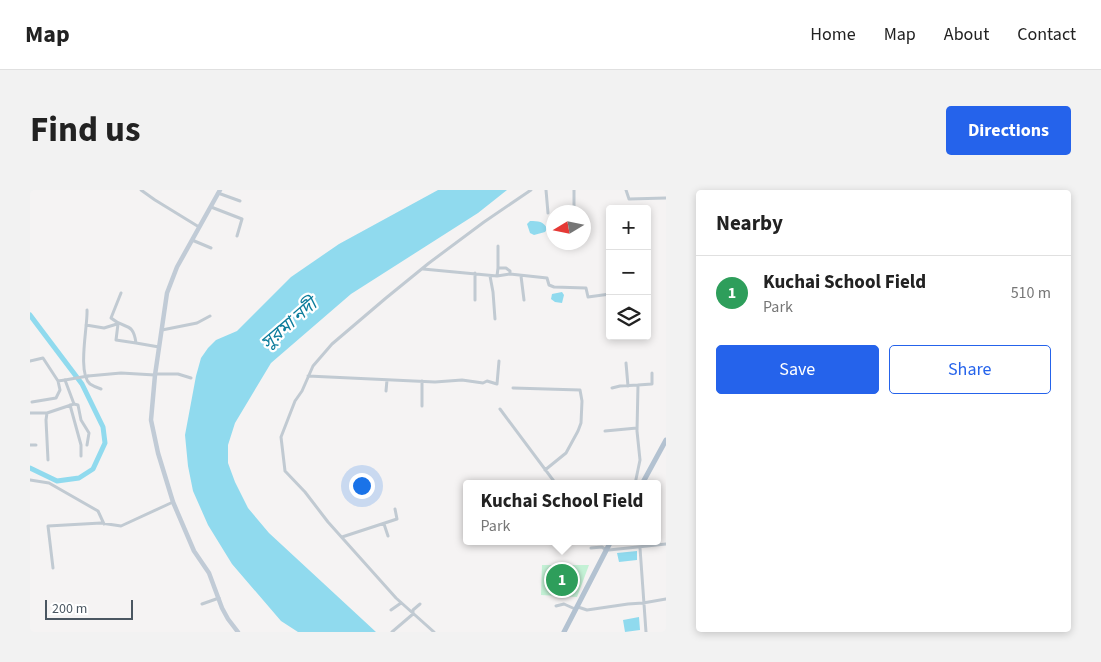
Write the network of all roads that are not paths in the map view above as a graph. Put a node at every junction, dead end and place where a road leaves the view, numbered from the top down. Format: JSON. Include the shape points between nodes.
{"nodes":[{"id":1,"x":141,"y":190,"type":"edge"},
{"id":2,"x":531,"y":190,"type":"edge"},
{"id":3,"x":546,"y":190,"type":"edge"},
{"id":4,"x":574,"y":190,"type":"edge"},
{"id":5,"x":626,"y":190,"type":"edge"},
{"id":6,"x":219,"y":191,"type":"edge"},
{"id":7,"x":666,"y":198,"type":"edge"},
{"id":8,"x":240,"y":201,"type":"dead end"},
{"id":9,"x":547,"y":205,"type":"edge"},
{"id":10,"x":574,"y":205,"type":"edge"},
{"id":11,"x":211,"y":207,"type":"junction"},
{"id":12,"x":199,"y":227,"type":"junction"},
{"id":13,"x":238,"y":236,"type":"dead end"},
{"id":14,"x":192,"y":240,"type":"junction"},
{"id":15,"x":498,"y":246,"type":"dead end"},
{"id":16,"x":211,"y":248,"type":"dead end"},
{"id":17,"x":422,"y":268,"type":"junction"},
{"id":18,"x":498,"y":268,"type":"junction"},
{"id":19,"x":475,"y":273,"type":"junction"},
{"id":20,"x":510,"y":274,"type":"junction"},
{"id":21,"x":490,"y":276,"type":"junction"},
{"id":22,"x":497,"y":276,"type":"junction"},
{"id":23,"x":520,"y":276,"type":"junction"},
{"id":24,"x":121,"y":293,"type":"dead end"},
{"id":25,"x":606,"y":295,"type":"edge"},
{"id":26,"x":475,"y":300,"type":"dead end"},
{"id":27,"x":524,"y":300,"type":"dead end"},
{"id":28,"x":87,"y":310,"type":"dead end"},
{"id":29,"x":210,"y":316,"type":"dead end"},
{"id":30,"x":495,"y":319,"type":"dead end"},
{"id":31,"x":118,"y":324,"type":"junction"},
{"id":32,"x":86,"y":325,"type":"junction"},
{"id":33,"x":161,"y":330,"type":"junction"},
{"id":34,"x":136,"y":343,"type":"junction"},
{"id":35,"x":159,"y":347,"type":"junction"},
{"id":36,"x":30,"y":361,"type":"edge"},
{"id":37,"x":499,"y":361,"type":"dead end"},
{"id":38,"x":626,"y":363,"type":"dead end"},
{"id":39,"x":652,"y":373,"type":"dead end"},
{"id":40,"x":155,"y":374,"type":"junction"},
{"id":41,"x":308,"y":376,"type":"junction"},
{"id":42,"x":192,"y":378,"type":"dead end"},
{"id":43,"x":65,"y":380,"type":"junction"},
{"id":44,"x":387,"y":380,"type":"junction"},
{"id":45,"x":422,"y":381,"type":"junction"},
{"id":46,"x":58,"y":382,"type":"junction"},
{"id":47,"x":628,"y":386,"type":"junction"},
{"id":48,"x":638,"y":386,"type":"junction"},
{"id":49,"x":513,"y":388,"type":"dead end"},
{"id":50,"x":612,"y":388,"type":"dead end"},
{"id":51,"x":101,"y":389,"type":"dead end"},
{"id":52,"x":386,"y":391,"type":"dead end"},
{"id":53,"x":32,"y":402,"type":"dead end"},
{"id":54,"x":72,"y":405,"type":"junction"},
{"id":55,"x":422,"y":406,"type":"dead end"},
{"id":56,"x":500,"y":409,"type":"dead end"},
{"id":57,"x":30,"y":413,"type":"edge"},
{"id":58,"x":47,"y":413,"type":"junction"},
{"id":59,"x":637,"y":428,"type":"junction"},
{"id":60,"x":605,"y":431,"type":"dead end"},
{"id":61,"x":666,"y":440,"type":"edge"},
{"id":62,"x":666,"y":444,"type":"edge"},
{"id":63,"x":30,"y":445,"type":"edge"},
{"id":64,"x":36,"y":445,"type":"dead end"},
{"id":65,"x":87,"y":446,"type":"dead end"},
{"id":66,"x":81,"y":456,"type":"dead end"},
{"id":67,"x":48,"y":460,"type":"dead end"},
{"id":68,"x":545,"y":470,"type":"junction"},
{"id":69,"x":30,"y":480,"type":"edge"},
{"id":70,"x":553,"y":480,"type":"edge"},
{"id":71,"x":636,"y":480,"type":"edge"},
{"id":72,"x":645,"y":480,"type":"edge"},
{"id":73,"x":645,"y":480,"type":"edge"},
{"id":74,"x":173,"y":502,"type":"junction"},
{"id":75,"x":395,"y":509,"type":"dead end"},
{"id":76,"x":104,"y":524,"type":"junction"},
{"id":77,"x":384,"y":524,"type":"junction"},
{"id":78,"x":388,"y":536,"type":"dead end"},
{"id":79,"x":342,"y":537,"type":"junction"},
{"id":80,"x":610,"y":545,"type":"edge"},
{"id":81,"x":660,"y":545,"type":"edge"},
{"id":82,"x":590,"y":548,"type":"dead end"},
{"id":83,"x":640,"y":548,"type":"junction"},
{"id":84,"x":608,"y":550,"type":"junction"},
{"id":85,"x":53,"y":568,"type":"dead end"},
{"id":86,"x":218,"y":598,"type":"junction"},
{"id":87,"x":666,"y":599,"type":"edge"},
{"id":88,"x":401,"y":603,"type":"junction"},
{"id":89,"x":202,"y":604,"type":"dead end"},
{"id":90,"x":420,"y":604,"type":"dead end"},
{"id":91,"x":644,"y":604,"type":"junction"},
{"id":92,"x":556,"y":606,"type":"dead end"},
{"id":93,"x":577,"y":608,"type":"junction"},
{"id":94,"x":391,"y":610,"type":"dead end"},
{"id":95,"x":413,"y":614,"type":"junction"},
{"id":96,"x":238,"y":632,"type":"edge"},
{"id":97,"x":392,"y":632,"type":"edge"},
{"id":98,"x":434,"y":632,"type":"edge"},
{"id":99,"x":565,"y":632,"type":"edge"},
{"id":100,"x":646,"y":632,"type":"edge"}],
"edges":[{"from":1,"to":12,"type":"street"},
{"from":2,"to":17,"type":"street"},
{"from":3,"to":9,"type":"street"},
{"from":4,"to":10,"type":"street"},
{"from":5,"to":7,"type":"street","via":[[630,199]]},
{"from":6,"to":8,"type":"street"},
{"from":6,"to":11,"type":"street"},
{"from":11,"to":12,"type":"street"},
{"from":11,"to":13,"type":"street","via":[[242,219]]},
{"from":12,"to":14,"type":"street"},
{"from":14,"to":16,"type":"street"},
{"from":14,"to":33,"type":"street","via":[[166,293]]},
{"from":15,"to":18,"type":"street"},
{"from":17,"to":19,"type":"street"},
{"from":17,"to":41,"type":"street","via":[[332,344]]},
{"from":18,"to":20,"type":"street","via":[[506,268]]},
{"from":18,"to":22,"type":"street"},
{"from":19,"to":21,"type":"street"},
{"from":19,"to":26,"type":"street"},
{"from":20,"to":22,"type":"street"},
{"from":20,"to":23,"type":"street"},
{"from":21,"to":22,"type":"street"},
{"from":21,"to":30,"type":"street"},
{"from":23,"to":25,"type":"street","via":[[547,278],[549,285],[554,286],[586,288],[588,297]]},
{"from":23,"to":27,"type":"street"},
{"from":24,"to":31,"type":"street","via":[[112,316]]},
{"from":28,"to":32,"type":"street"},
{"from":29,"to":33,"type":"street","via":[[196,323]]},
{"from":31,"to":32,"type":"street","via":[[104,328]]},
{"from":31,"to":34,"type":"street","via":[[131,328]]},
{"from":31,"to":34,"type":"street","via":[[116,340]]},
{"from":32,"to":51,"type":"street","via":[[83,345],[86,378]]},
{"from":33,"to":35,"type":"street"},
{"from":34,"to":35,"type":"street"},
{"from":35,"to":40,"type":"street"},
{"from":36,"to":46,"type":"street","via":[[43,358]]},
{"from":37,"to":45,"type":"street","via":[[497,384],[462,380]]},
{"from":38,"to":47,"type":"street"},
{"from":39,"to":48,"type":"street","via":[[652,384]]},
{"from":40,"to":42,"type":"street"},
{"from":40,"to":43,"type":"street","bridge":true,"via":[[121,373]]},
{"from":40,"to":74,"type":"street","via":[[151,420]]},
{"from":41,"to":44,"type":"street"},
{"from":41,"to":79,"type":"street","via":[[280,437],[285,471]]},
{"from":43,"to":46,"type":"street"},
{"from":43,"to":54,"type":"street"},
{"from":44,"to":45,"type":"street"},
{"from":44,"to":52,"type":"street"},
{"from":45,"to":55,"type":"street"},
{"from":46,"to":53,"type":"street","via":[[60,390],[56,398]]},
{"from":47,"to":48,"type":"street"},
{"from":47,"to":50,"type":"street"},
{"from":48,"to":59,"type":"street"},
{"from":49,"to":68,"type":"street","via":[[580,390],[581,423],[578,431],[566,454]]},
{"from":54,"to":58,"type":"street"},
{"from":54,"to":65,"type":"street","via":[[78,405],[89,433]]},
{"from":54,"to":66,"type":"street"},
{"from":56,"to":68,"type":"street"},
{"from":57,"to":58,"type":"street"},
{"from":58,"to":67,"type":"street"},
{"from":59,"to":60,"type":"street"},
{"from":59,"to":71,"type":"street","via":[[640,460]]},
{"from":61,"to":72,"type":"main road"},
{"from":62,"to":73,"type":"main road"},
{"from":63,"to":64,"type":"street"},
{"from":68,"to":70,"type":"street"},
{"from":69,"to":76,"type":"street","via":[[49,483],[98,511]]},
{"from":74,"to":76,"type":"street","via":[[121,526]]},
{"from":74,"to":86,"type":"street"},
{"from":75,"to":77,"type":"street","via":[[398,519]]},
{"from":76,"to":85,"type":"street","via":[[48,526]]},
{"from":77,"to":78,"type":"street"},
{"from":77,"to":79,"type":"street"},
{"from":79,"to":88,"type":"street"},
{"from":80,"to":84,"type":"main road"},
{"from":81,"to":83,"type":"street"},
{"from":82,"to":84,"type":"street"},
{"from":83,"to":84,"type":"street"},
{"from":83,"to":91,"type":"street"},
{"from":84,"to":93,"type":"main road"},
{"from":86,"to":89,"type":"street"},
{"from":86,"to":96,"type":"street"},
{"from":87,"to":91,"type":"street"},
{"from":88,"to":94,"type":"street"},
{"from":88,"to":95,"type":"street"},
{"from":90,"to":95,"type":"street"},
{"from":91,"to":93,"type":"street","via":[[587,610]]},
{"from":91,"to":100,"type":"street"},
{"from":92,"to":93,"type":"street","via":[[564,604]]},
{"from":93,"to":99,"type":"main road"},
{"from":95,"to":97,"type":"street"},
{"from":95,"to":98,"type":"street"}]}
